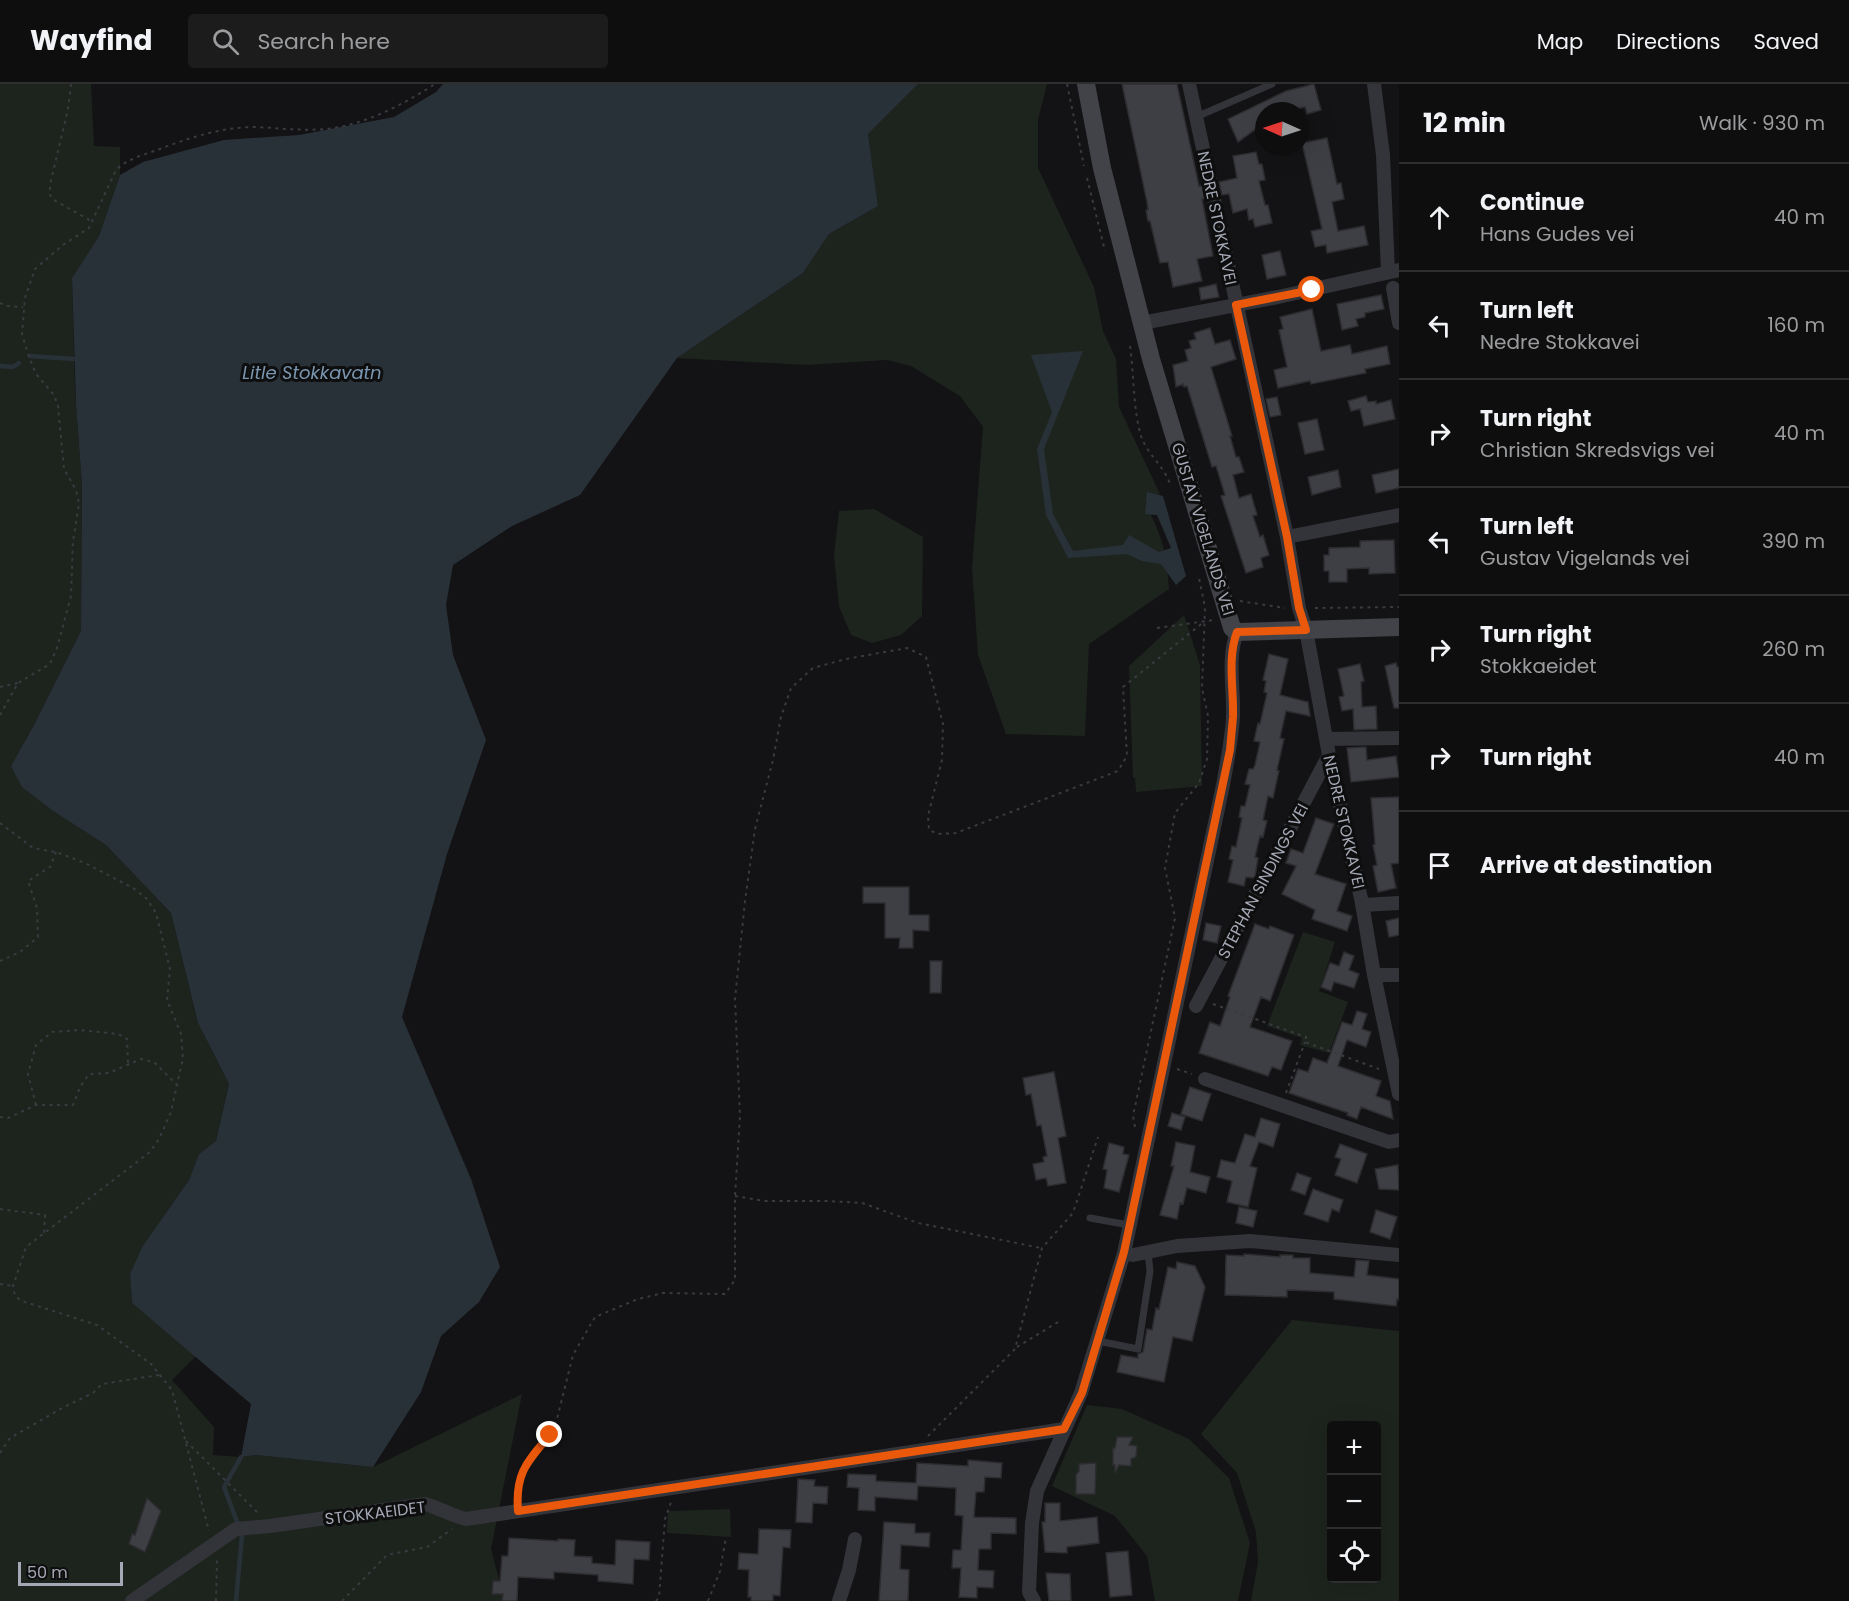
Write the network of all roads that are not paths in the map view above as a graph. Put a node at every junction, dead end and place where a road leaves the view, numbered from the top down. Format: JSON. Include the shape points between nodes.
{"nodes":[{"id":1,"x":1086,"y":84,"type":"edge"},
{"id":2,"x":1189,"y":84,"type":"edge"},
{"id":3,"x":1272,"y":84,"type":"edge"},
{"id":4,"x":1374,"y":84,"type":"edge"},
{"id":5,"x":1196,"y":117,"type":"junction"},
{"id":6,"x":1394,"y":271,"type":"edge"},
{"id":7,"x":1393,"y":288,"type":"dead end"},
{"id":8,"x":1236,"y":305,"type":"junction"},
{"id":9,"x":1142,"y":323,"type":"junction"},
{"id":10,"x":1399,"y":323,"type":"edge"},
{"id":11,"x":1399,"y":515,"type":"edge"},
{"id":12,"x":1287,"y":537,"type":"junction"},
{"id":13,"x":1234,"y":617,"type":"junction"},
{"id":14,"x":1399,"y":627,"type":"edge"},
{"id":15,"x":1306,"y":630,"type":"junction"},
{"id":16,"x":1399,"y":738,"type":"edge"},
{"id":17,"x":1326,"y":739,"type":"junction"},
{"id":18,"x":1329,"y":756,"type":"junction"},
{"id":19,"x":1399,"y":903,"type":"edge"},
{"id":20,"x":1362,"y":905,"type":"junction"},
{"id":21,"x":1374,"y":975,"type":"junction"},
{"id":22,"x":1399,"y":975,"type":"edge"},
{"id":23,"x":1198,"y":1003,"type":"road end"},
{"id":24,"x":1205,"y":1079,"type":"road end"},
{"id":25,"x":1399,"y":1094,"type":"edge"},
{"id":26,"x":1399,"y":1140,"type":"edge"},
{"id":27,"x":1089,"y":1218,"type":"dead end"},
{"id":28,"x":1129,"y":1225,"type":"junction"},
{"id":29,"x":1124,"y":1252,"type":"junction"},
{"id":30,"x":1148,"y":1252,"type":"junction"},
{"id":31,"x":1399,"y":1254,"type":"edge"},
{"id":32,"x":1098,"y":1341,"type":"junction"},
{"id":33,"x":1064,"y":1429,"type":"junction"},
{"id":34,"x":855,"y":1539,"type":"dead end"},
{"id":35,"x":1032,"y":1596,"type":"edge"},
{"id":36,"x":132,"y":1601,"type":"edge"},
{"id":37,"x":839,"y":1601,"type":"edge"},
{"id":38,"x":1018,"y":1601,"type":"edge"}],
"edges":[{"from":1,"to":9,"type":"main road","name":"GUSTAV VIGELANDS VEI","via":[[1102,168]]},
{"from":2,"to":5,"type":"street","name":"NEDRE STOKKAVEI"},
{"from":3,"to":5,"type":"lane"},
{"from":4,"to":6,"type":"street"},
{"from":5,"to":8,"type":"street","name":"NEDRE STOKKAVEI"},
{"from":6,"to":8,"type":"street"},
{"from":7,"to":10,"type":"street"},
{"from":8,"to":9,"type":"street"},
{"from":8,"to":12,"type":"street","name":"NEDRE STOKKAVEI"},
{"from":9,"to":13,"type":"main road","name":"GUSTAV VIGELANDS VEI"},
{"from":11,"to":12,"type":"street"},
{"from":12,"to":15,"type":"street","name":"NEDRE STOKKAVEI"},
{"from":13,"to":15,"type":"main road"},
{"from":13,"to":28,"type":"street","name":"GUSTAV VIGELANDS VEI","via":[[1233,717],[1225,776]]},
{"from":14,"to":15,"type":"main road"},
{"from":15,"to":17,"type":"street","name":"NEDRE STOKKAVEI"},
{"from":16,"to":17,"type":"street","name":"NEDRE STOKKAVEI"},
{"from":17,"to":18,"type":"street","name":"NEDRE STOKKAVEI"},
{"from":18,"to":20,"type":"street","name":"NEDRE STOKKAVEI"},
{"from":18,"to":23,"type":"street","name":"STEPHAN SINDINGS VEI"},
{"from":19,"to":20,"type":"street","name":"NEDRE STOKKAVEI"},
{"from":20,"to":21,"type":"street","name":"NEDRE STOKKAVEI"},
{"from":21,"to":22,"type":"street"},
{"from":21,"to":25,"type":"street","name":"NEDRE STOKKAVEI"},
{"from":24,"to":26,"type":"street","via":[[1389,1142]]},
{"from":27,"to":28,"type":"lane"},
{"from":28,"to":29,"type":"street","name":"GUSTAV VIGELANDS VEI"},
{"from":29,"to":30,"type":"street"},
{"from":29,"to":32,"type":"street","name":"GUSTAV VIGELANDS VEI"},
{"from":30,"to":31,"type":"street","via":[[1250,1241]]},
{"from":30,"to":32,"type":"lane","via":[[1150,1271],[1138,1349]]},
{"from":32,"to":33,"type":"street","name":"GUSTAV VIGELANDS VEI","via":[[1082,1393]]},
{"from":33,"to":35,"type":"street","name":"GUSTAV VIGELANDS VEI","via":[[1037,1491],[1032,1523]]},
{"from":33,"to":36,"type":"street","name":"STOKKAEIDET","via":[[466,1519],[425,1504],[236,1529]]},
{"from":34,"to":37,"type":"street"},
{"from":35,"to":38,"type":"street"}]}
